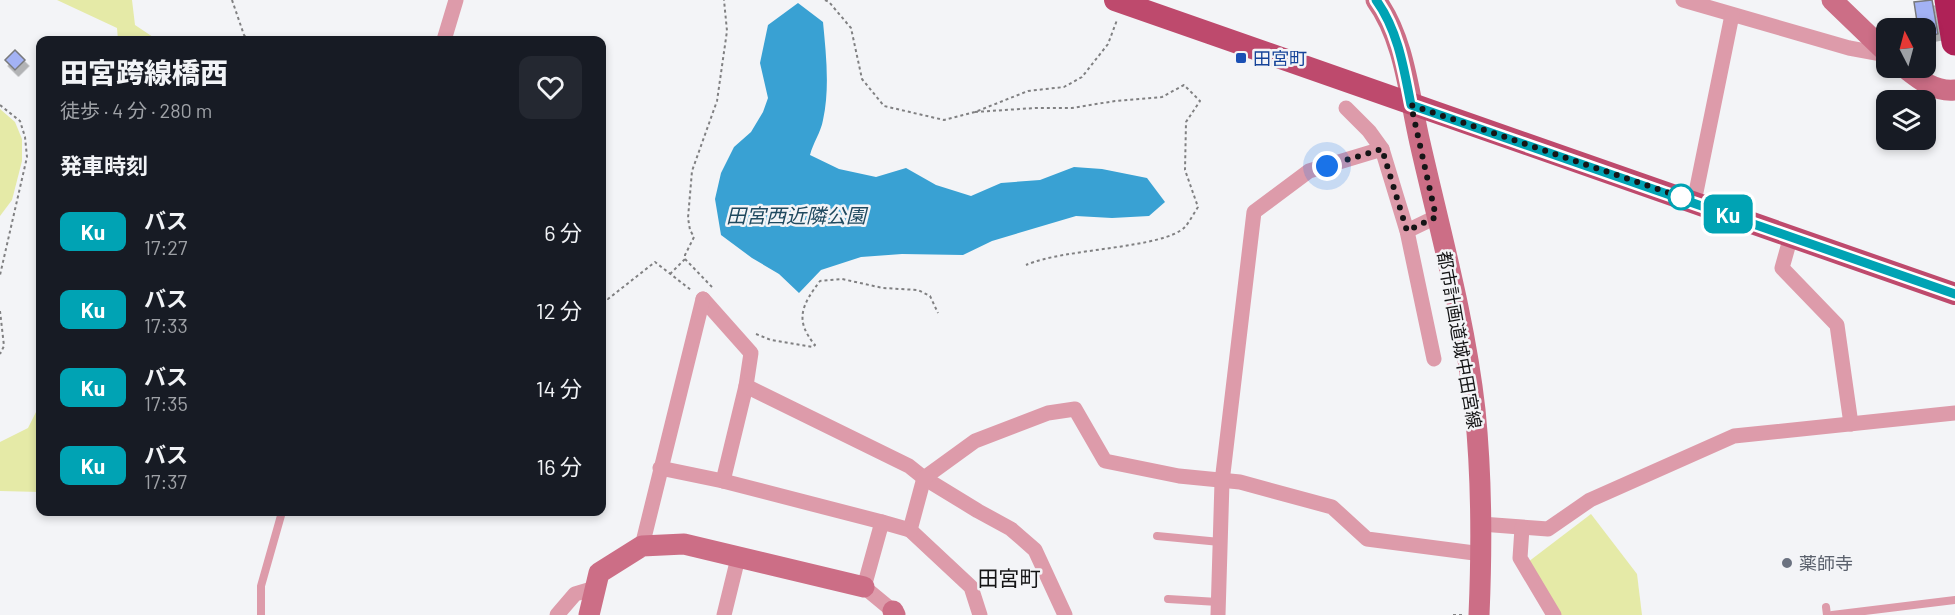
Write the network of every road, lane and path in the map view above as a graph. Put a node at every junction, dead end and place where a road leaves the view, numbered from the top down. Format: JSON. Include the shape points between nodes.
{"nodes":[{"id":1,"x":232,"y":0,"type":"edge"},
{"id":2,"x":456,"y":0,"type":"edge"},
{"id":3,"x":724,"y":0,"type":"edge"},
{"id":4,"x":825,"y":0,"type":"edge"},
{"id":5,"x":1376,"y":0,"type":"edge"},
{"id":6,"x":1683,"y":0,"type":"edge"},
{"id":7,"x":1832,"y":0,"type":"edge"},
{"id":8,"x":1948,"y":0,"type":"edge"},
{"id":9,"x":1119,"y":1,"type":"edge"},
{"id":10,"x":1731,"y":15,"type":"junction"},
{"id":11,"x":246,"y":36,"type":"edge"},
{"id":12,"x":445,"y":36,"type":"edge"},
{"id":13,"x":1955,"y":42,"type":"edge"},
{"id":14,"x":1876,"y":43,"type":"edge"},
{"id":15,"x":1876,"y":53,"type":"edge"},
{"id":16,"x":1920,"y":78,"type":"edge"},
{"id":17,"x":1955,"y":90,"type":"edge"},
{"id":18,"x":0,"y":105,"type":"edge"},
{"id":19,"x":1411,"y":105,"type":"junction"},
{"id":20,"x":1346,"y":108,"type":"dead end"},
{"id":21,"x":975,"y":112,"type":"junction"},
{"id":22,"x":1382,"y":149,"type":"junction"},
{"id":23,"x":1694,"y":202,"type":"junction"},
{"id":24,"x":1436,"y":217,"type":"junction"},
{"id":25,"x":1407,"y":231,"type":"junction"},
{"id":26,"x":1791,"y":236,"type":"junction"},
{"id":27,"x":685,"y":259,"type":"junction"},
{"id":28,"x":1026,"y":265,"type":"dead end"},
{"id":29,"x":670,"y":274,"type":"junction"},
{"id":30,"x":0,"y":275,"type":"edge"},
{"id":31,"x":707,"y":293,"type":"junction"},
{"id":32,"x":1955,"y":294,"type":"edge"},
{"id":33,"x":606,"y":298,"type":"edge"},
{"id":34,"x":0,"y":311,"type":"edge"},
{"id":35,"x":938,"y":313,"type":"dead end"},
{"id":36,"x":749,"y":332,"type":"dead end"},
{"id":37,"x":0,"y":354,"type":"edge"},
{"id":38,"x":1434,"y":359,"type":"dead end"},
{"id":39,"x":746,"y":386,"type":"junction"},
{"id":40,"x":1955,"y":413,"type":"edge"},
{"id":41,"x":1851,"y":424,"type":"junction"},
{"id":42,"x":660,"y":468,"type":"junction"},
{"id":43,"x":924,"y":478,"type":"junction"},
{"id":44,"x":723,"y":481,"type":"junction"},
{"id":45,"x":1222,"y":482,"type":"junction"},
{"id":46,"x":281,"y":516,"type":"edge"},
{"id":47,"x":882,"y":522,"type":"junction"},
{"id":48,"x":1481,"y":524,"type":"junction"},
{"id":49,"x":1522,"y":528,"type":"junction"},
{"id":50,"x":910,"y":530,"type":"junction"},
{"id":51,"x":1157,"y":536,"type":"dead end"},
{"id":52,"x":1220,"y":542,"type":"junction"},
{"id":53,"x":642,"y":546,"type":"junction"},
{"id":54,"x":1482,"y":554,"type":"junction"},
{"id":55,"x":738,"y":558,"type":"junction"},
{"id":56,"x":864,"y":587,"type":"junction"},
{"id":57,"x":596,"y":588,"type":"junction"},
{"id":58,"x":1056,"y":598,"type":"junction"},
{"id":59,"x":1168,"y":598,"type":"dead end"},
{"id":60,"x":1955,"y":600,"type":"edge"},
{"id":61,"x":1218,"y":609,"type":"edge"},
{"id":62,"x":894,"y":613,"type":"edge"},
{"id":63,"x":261,"y":615,"type":"edge"},
{"id":64,"x":557,"y":615,"type":"edge"},
{"id":65,"x":589,"y":615,"type":"edge"},
{"id":66,"x":724,"y":615,"type":"edge"},
{"id":67,"x":980,"y":615,"type":"edge"},
{"id":68,"x":1053,"y":615,"type":"edge"},
{"id":69,"x":1065,"y":615,"type":"edge"},
{"id":70,"x":1479,"y":615,"type":"edge"},
{"id":71,"x":1554,"y":615,"type":"edge"},
{"id":72,"x":1832,"y":615,"type":"edge"}],
"edges":[{"from":1,"to":11,"type":"path"},
{"from":2,"to":12,"type":"street"},
{"from":3,"to":27,"type":"path","via":[[727,31],[717,101],[692,171],[688,218],[694,237]]},
{"from":4,"to":21,"type":"path","via":[[851,28],[862,79],[884,106],[944,120]]},
{"from":5,"to":19,"type":"street","name":"都市計画道城中田宮線","via":[[1396,42]]},
{"from":6,"to":10,"type":"street"},
{"from":7,"to":14,"type":"street"},
{"from":8,"to":13,"type":"highway"},
{"from":9,"to":19,"type":"main road"},
{"from":9,"to":21,"type":"path","via":[[1108,44],[1082,78],[1064,87],[1028,91]]},
{"from":10,"to":15,"type":"street"},
{"from":10,"to":23,"type":"street"},
{"from":16,"to":17,"type":"street","via":[[1934,87]]},
{"from":18,"to":30,"type":"path","via":[[20,121],[27,157]]},
{"from":19,"to":23,"type":"main road"},
{"from":19,"to":24,"type":"street","name":"都市計画道城中田宮線"},
{"from":20,"to":22,"type":"street"},
{"from":21,"to":28,"type":"path","via":[[1072,108],[1162,97],[1184,85],[1200,101],[1186,122],[1185,170],[1198,207],[1184,228],[1160,240],[1050,256]]},
{"from":22,"to":25,"type":"street"},
{"from":22,"to":45,"type":"street","via":[[1309,171],[1254,212]]},
{"from":23,"to":26,"type":"main road"},
{"from":24,"to":25,"type":"street"},
{"from":24,"to":48,"type":"street","name":"都市計画道城中田宮線","via":[[1475,409]]},
{"from":25,"to":38,"type":"street"},
{"from":26,"to":32,"type":"main road"},
{"from":26,"to":41,"type":"street","via":[[1782,268],[1837,325]]},
{"from":27,"to":29,"type":"path"},
{"from":27,"to":31,"type":"path"},
{"from":29,"to":31,"type":"path"},
{"from":29,"to":33,"type":"path","via":[[655,262]]},
{"from":31,"to":39,"type":"street","via":[[752,353]]},
{"from":31,"to":42,"type":"street"},
{"from":34,"to":37,"type":"path","via":[[4,346]]},
{"from":35,"to":36,"type":"path","via":[[930,296],[918,290],[883,288],[842,279],[820,281],[801,314],[805,332],[816,345],[813,348]]},
{"from":39,"to":43,"type":"street","via":[[909,466]]},
{"from":39,"to":44,"type":"street"},
{"from":40,"to":41,"type":"street"},
{"from":41,"to":49,"type":"street","via":[[1734,436],[1590,500],[1548,529]]},
{"from":42,"to":44,"type":"street"},
{"from":42,"to":53,"type":"street"},
{"from":43,"to":45,"type":"street","via":[[975,441],[1048,413],[1075,409],[1105,460]]},
{"from":43,"to":50,"type":"street"},
{"from":43,"to":58,"type":"street","via":[[1011,529],[1035,550]]},
{"from":44,"to":47,"type":"street"},
{"from":45,"to":52,"type":"street"},
{"from":45,"to":54,"type":"street","via":[[1240,483],[1332,507],[1366,539]]},
{"from":46,"to":63,"type":"lane","via":[[261,586]]},
{"from":47,"to":50,"type":"street"},
{"from":47,"to":56,"type":"street"},
{"from":48,"to":49,"type":"street"},
{"from":48,"to":54,"type":"street","name":"都市計画道城中田宮線"},
{"from":49,"to":71,"type":"street","via":[[1520,558]]},
{"from":50,"to":67,"type":"street","via":[[971,586]]},
{"from":51,"to":52,"type":"lane"},
{"from":52,"to":61,"type":"street"},
{"from":53,"to":55,"type":"street","via":[[684,544]]},
{"from":53,"to":57,"type":"street","via":[[599,573]]},
{"from":54,"to":70,"type":"street","name":"都市計画道城中田宮線"},
{"from":55,"to":56,"type":"street"},
{"from":55,"to":66,"type":"street"},
{"from":56,"to":62,"type":"street"},
{"from":57,"to":64,"type":"street","via":[[575,594]]},
{"from":57,"to":65,"type":"street"},
{"from":58,"to":68,"type":"street"},
{"from":58,"to":69,"type":"street"},
{"from":59,"to":61,"type":"lane"},
{"from":60,"to":72,"type":"lane"}]}
